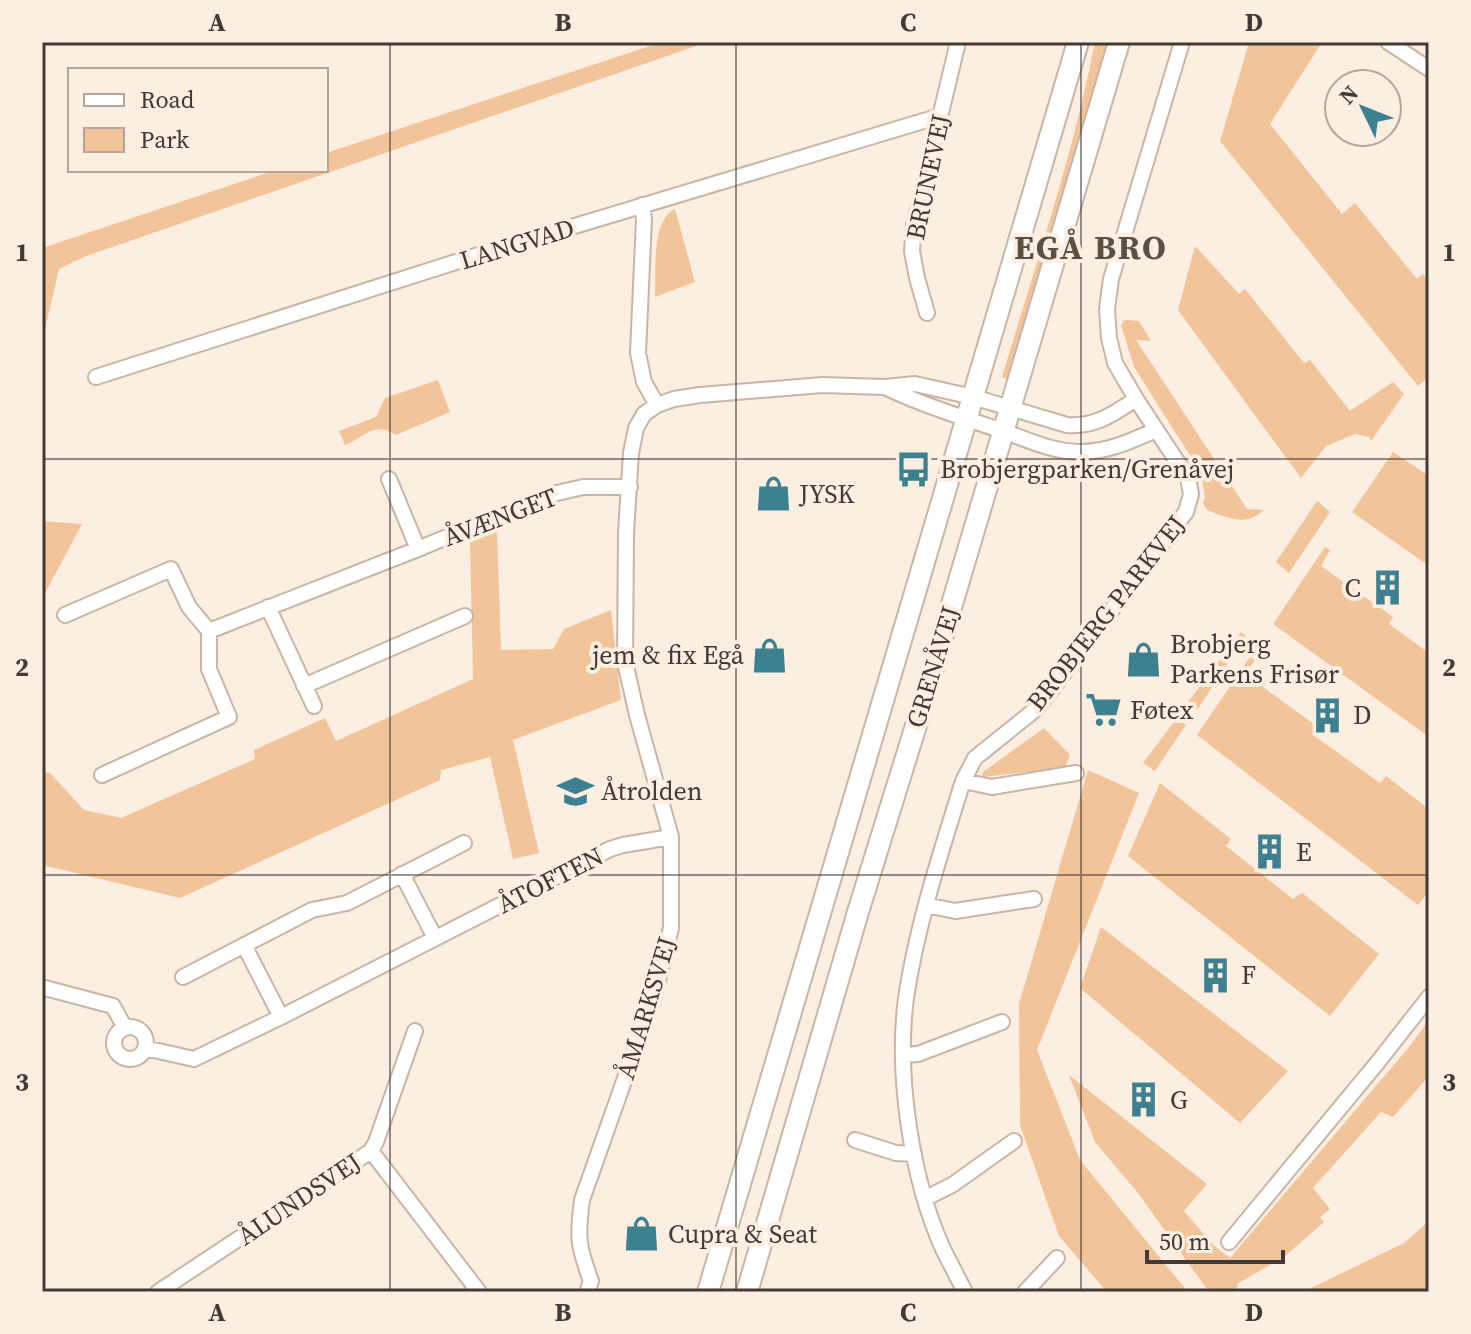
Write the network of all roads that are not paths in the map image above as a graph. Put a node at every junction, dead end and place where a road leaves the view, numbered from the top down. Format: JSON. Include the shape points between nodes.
{"nodes":[{"id":1,"x":958,"y":42,"type":"edge"},
{"id":2,"x":1078,"y":42,"type":"edge"},
{"id":3,"x":1119,"y":42,"type":"edge"},
{"id":4,"x":1182,"y":42,"type":"edge"},
{"id":5,"x":1388,"y":42,"type":"edge"},
{"id":6,"x":1429,"y":69,"type":"edge"},
{"id":7,"x":940,"y":116,"type":"junction"},
{"id":8,"x":642,"y":205,"type":"junction"},
{"id":9,"x":927,"y":313,"type":"dead end"},
{"id":10,"x":96,"y":377,"type":"dead end"},
{"id":11,"x":885,"y":387,"type":"junction"},
{"id":12,"x":973,"y":397,"type":"junction"},
{"id":13,"x":1136,"y":399,"type":"junction"},
{"id":14,"x":657,"y":405,"type":"junction"},
{"id":15,"x":1010,"y":408,"type":"junction"},
{"id":16,"x":967,"y":420,"type":"junction"},
{"id":17,"x":1156,"y":430,"type":"junction"},
{"id":18,"x":1004,"y":431,"type":"junction"},
{"id":19,"x":389,"y":479,"type":"dead end"},
{"id":20,"x":630,"y":487,"type":"junction"},
{"id":21,"x":418,"y":549,"type":"junction"},
{"id":22,"x":268,"y":607,"type":"junction"},
{"id":23,"x":65,"y":615,"type":"dead end"},
{"id":24,"x":465,"y":616,"type":"dead end"},
{"id":25,"x":209,"y":631,"type":"junction"},
{"id":26,"x":304,"y":686,"type":"junction"},
{"id":27,"x":314,"y":706,"type":"dead end"},
{"id":28,"x":1076,"y":773,"type":"dead end"},
{"id":29,"x":102,"y":775,"type":"dead end"},
{"id":30,"x":963,"y":781,"type":"junction"},
{"id":31,"x":671,"y":837,"type":"junction"},
{"id":32,"x":464,"y":843,"type":"dead end"},
{"id":33,"x":402,"y":874,"type":"junction"},
{"id":34,"x":1034,"y":899,"type":"dead end"},
{"id":35,"x":926,"y":905,"type":"junction"},
{"id":36,"x":435,"y":938,"type":"junction"},
{"id":37,"x":244,"y":945,"type":"junction"},
{"id":38,"x":183,"y":977,"type":"dead end"},
{"id":39,"x":42,"y":989,"type":"edge"},
{"id":40,"x":1429,"y":997,"type":"edge"},
{"id":41,"x":281,"y":1017,"type":"junction"},
{"id":42,"x":1002,"y":1022,"type":"dead end"},
{"id":43,"x":125,"y":1028,"type":"junction"},
{"id":44,"x":415,"y":1031,"type":"dead end"},
{"id":45,"x":145,"y":1048,"type":"junction"},
{"id":46,"x":904,"y":1055,"type":"junction"},
{"id":47,"x":855,"y":1140,"type":"dead end"},
{"id":48,"x":1014,"y":1141,"type":"dead end"},
{"id":49,"x":371,"y":1151,"type":"junction"},
{"id":50,"x":914,"y":1154,"type":"junction"},
{"id":51,"x":926,"y":1198,"type":"junction"},
{"id":52,"x":1229,"y":1242,"type":"dead end"},
{"id":53,"x":1057,"y":1258,"type":"dead end"},
{"id":54,"x":589,"y":1286,"type":"edge"},
{"id":55,"x":158,"y":1292,"type":"edge"},
{"id":56,"x":479,"y":1292,"type":"edge"},
{"id":57,"x":708,"y":1292,"type":"edge"},
{"id":58,"x":747,"y":1292,"type":"edge"},
{"id":59,"x":965,"y":1292,"type":"edge"},
{"id":60,"x":1025,"y":1292,"type":"edge"}],
"edges":[{"from":1,"to":7,"type":"street","name":"BRUNEVEJ"},
{"from":2,"to":12,"type":"main road","name":"GRENÅVEJ"},
{"from":3,"to":15,"type":"main road","name":"GRENÅVEJ"},
{"from":4,"to":13,"type":"street","name":"BROBJERG PARKVEJ","via":[[1107,300],[1115,363]]},
{"from":5,"to":6,"type":"street"},
{"from":7,"to":8,"type":"street","name":"LANGVAD"},
{"from":7,"to":9,"type":"street","name":"BRUNEVEJ","via":[[912,251]]},
{"from":8,"to":10,"type":"street","name":"LANGVAD"},
{"from":8,"to":14,"type":"street","via":[[638,353],[644,382]]},
{"from":11,"to":12,"type":"street","via":[[915,384]]},
{"from":11,"to":14,"type":"street","via":[[822,385],[700,395]]},
{"from":11,"to":16,"type":"street"},
{"from":12,"to":15,"type":"street"},
{"from":12,"to":16,"type":"main road","name":"GRENÅVEJ"},
{"from":13,"to":15,"type":"street","via":[[1083,426]]},
{"from":13,"to":17,"type":"street","name":"BROBJERG PARKVEJ"},
{"from":14,"to":20,"type":"street","name":"ÅMARKSVEJ","via":[[636,428]]},
{"from":15,"to":18,"type":"main road","name":"GRENÅVEJ"},
{"from":16,"to":18,"type":"street"},
{"from":16,"to":57,"type":"main road","name":"GRENÅVEJ"},
{"from":17,"to":18,"type":"street","via":[[1124,445],[1079,452]]},
{"from":17,"to":30,"type":"street","name":"BROBJERG PARKVEJ","via":[[1188,478],[1186,512],[1036,709],[975,758]]},
{"from":18,"to":58,"type":"main road","name":"GRENÅVEJ"},
{"from":19,"to":21,"type":"street","name":"ÅVÆNGET"},
{"from":20,"to":21,"type":"street","name":"ÅVÆNGET","via":[[557,493]]},
{"from":20,"to":31,"type":"street","name":"ÅMARKSVEJ","via":[[625,662]]},
{"from":21,"to":22,"type":"street","name":"ÅVÆNGET"},
{"from":22,"to":25,"type":"street","name":"ÅVÆNGET"},
{"from":22,"to":26,"type":"street"},
{"from":23,"to":25,"type":"street","via":[[171,569],[189,607]]},
{"from":24,"to":26,"type":"street"},
{"from":25,"to":29,"type":"street","via":[[209,669],[229,717]]},
{"from":26,"to":27,"type":"street"},
{"from":28,"to":30,"type":"street","via":[[992,787]]},
{"from":30,"to":35,"type":"street","name":"BROBJERG PARKVEJ"},
{"from":31,"to":36,"type":"street","name":"ÅTOFTEN","via":[[610,849]]},
{"from":31,"to":54,"type":"street","name":"ÅMARKSVEJ","via":[[671,928],[654,996],[582,1200],[578,1228]]},
{"from":32,"to":33,"type":"street"},
{"from":33,"to":36,"type":"street"},
{"from":33,"to":37,"type":"street","via":[[347,903],[312,910]]},
{"from":34,"to":35,"type":"street","via":[[955,911]]},
{"from":35,"to":46,"type":"street","name":"BROBJERG PARKVEJ","via":[[906,999]]},
{"from":36,"to":41,"type":"street","name":"ÅTOFTEN"},
{"from":37,"to":38,"type":"street"},
{"from":37,"to":41,"type":"street"},
{"from":39,"to":43,"type":"street","via":[[113,1006]]},
{"from":40,"to":52,"type":"street"},
{"from":41,"to":45,"type":"street","name":"ÅTOFTEN","via":[[194,1059]]},
{"from":42,"to":46,"type":"street"},
{"from":43,"to":45,"type":"street","via":[[142,1032]]},
{"from":43,"to":45,"type":"street","name":"ÅTOFTEN","via":[[114,1045],[120,1055],[135,1058]]},
{"from":44,"to":49,"type":"street"},
{"from":46,"to":50,"type":"street","name":"BROBJERG PARKVEJ"},
{"from":47,"to":50,"type":"street"},
{"from":48,"to":51,"type":"street"},
{"from":49,"to":55,"type":"street","name":"ÅLUNDSVEJ"},
{"from":49,"to":56,"type":"street","name":"ÅLUNDSVEJ"},
{"from":50,"to":51,"type":"street","name":"BROBJERG PARKVEJ"},
{"from":51,"to":59,"type":"street","name":"BROBJERG PARKVEJ"},
{"from":53,"to":60,"type":"street"}]}
